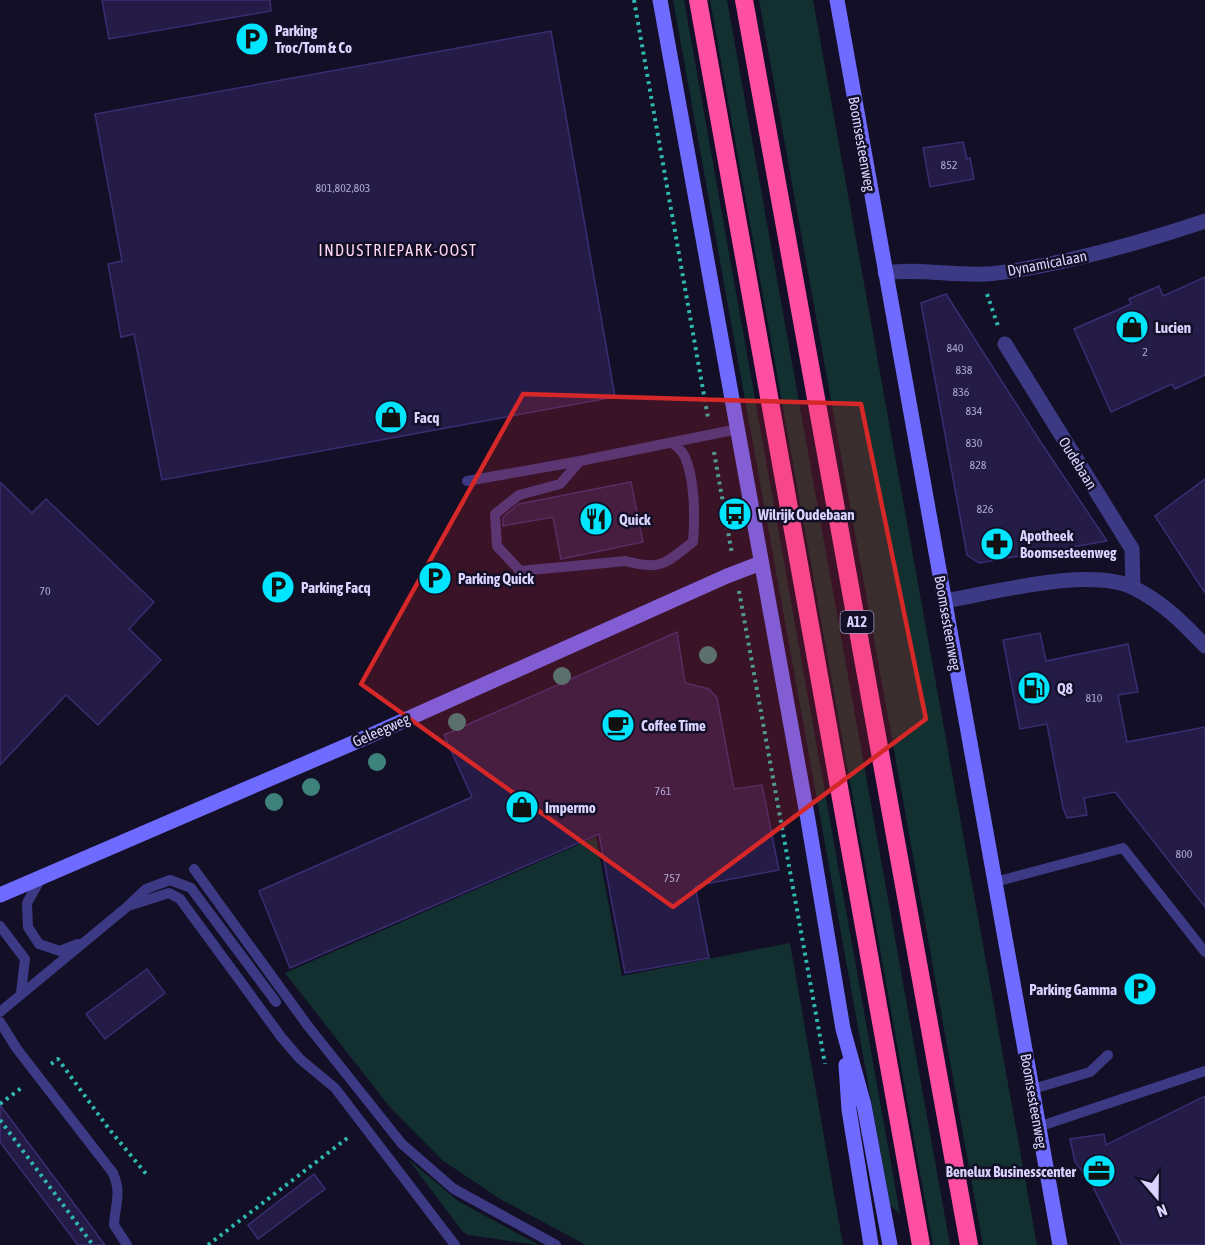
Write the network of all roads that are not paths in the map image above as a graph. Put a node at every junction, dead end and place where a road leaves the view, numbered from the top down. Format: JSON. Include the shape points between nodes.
{"nodes":[{"id":1,"x":660,"y":0,"type":"edge"},
{"id":2,"x":698,"y":0,"type":"edge"},
{"id":3,"x":744,"y":0,"type":"edge"},
{"id":4,"x":837,"y":0,"type":"edge"},
{"id":5,"x":1205,"y":221,"type":"edge"},
{"id":6,"x":885,"y":273,"type":"junction"},
{"id":7,"x":1005,"y":344,"type":"road end"},
{"id":8,"x":738,"y":429,"type":"junction"},
{"id":9,"x":673,"y":443,"type":"junction"},
{"id":10,"x":580,"y":461,"type":"junction"},
{"id":11,"x":467,"y":481,"type":"dead end"},
{"id":12,"x":761,"y":563,"type":"junction"},
{"id":13,"x":1133,"y":587,"type":"junction"},
{"id":14,"x":944,"y":601,"type":"junction"},
{"id":15,"x":1205,"y":646,"type":"edge"},
{"id":16,"x":194,"y":869,"type":"dead end"},
{"id":17,"x":41,"y":878,"type":"junction"},
{"id":18,"x":995,"y":882,"type":"junction"},
{"id":19,"x":0,"y":895,"type":"edge"},
{"id":20,"x":128,"y":906,"type":"junction"},
{"id":21,"x":0,"y":926,"type":"edge"},
{"id":22,"x":84,"y":942,"type":"junction"},
{"id":23,"x":1205,"y":952,"type":"edge"},
{"id":24,"x":21,"y":993,"type":"junction"},
{"id":25,"x":276,"y":1002,"type":"dead end"},
{"id":26,"x":0,"y":1012,"type":"edge"},
{"id":27,"x":0,"y":1022,"type":"edge"},
{"id":28,"x":843,"y":1029,"type":"junction"},
{"id":29,"x":1108,"y":1055,"type":"dead end"},
{"id":30,"x":1205,"y":1071,"type":"edge"},
{"id":31,"x":1033,"y":1089,"type":"junction"},
{"id":32,"x":1038,"y":1126,"type":"junction"},
{"id":33,"x":127,"y":1245,"type":"edge"},
{"id":34,"x":455,"y":1245,"type":"edge"},
{"id":35,"x":556,"y":1245,"type":"edge"},
{"id":36,"x":871,"y":1245,"type":"edge"},
{"id":37,"x":890,"y":1245,"type":"edge"},
{"id":38,"x":921,"y":1245,"type":"edge"},
{"id":39,"x":969,"y":1245,"type":"edge"},
{"id":40,"x":1060,"y":1245,"type":"edge"}],
"edges":[{"from":1,"to":8,"type":"main road"},
{"from":2,"to":38,"type":"highway"},
{"from":3,"to":39,"type":"highway","number":"A12"},
{"from":4,"to":6,"type":"main road","name":"Boomsesteenweg"},
{"from":5,"to":6,"type":"street","name":"Dynamicalaan","via":[[1125,247],[1030,268],[986,274],[906,270]]},
{"from":6,"to":14,"type":"main road","name":"Boomsesteenweg"},
{"from":7,"to":13,"type":"street","name":"Oudebaan","via":[[1132,549]]},
{"from":8,"to":9,"type":"lane"},
{"from":8,"to":12,"type":"main road"},
{"from":9,"to":10,"type":"lane"},
{"from":9,"to":10,"type":"lane","via":[[685,456],[690,480],[695,515],[693,542],[661,565],[626,561],[520,571],[497,546],[495,514],[519,495],[560,484]]},
{"from":10,"to":11,"type":"lane"},
{"from":12,"to":17,"type":"main road","name":"Geleegweg"},
{"from":12,"to":28,"type":"main road"},
{"from":13,"to":14,"type":"street","via":[[1085,579]]},
{"from":13,"to":15,"type":"street","via":[[1172,612]]},
{"from":14,"to":18,"type":"main road","name":"Boomsesteenweg"},
{"from":16,"to":35,"type":"lane","via":[[308,1026],[402,1144],[454,1190]]},
{"from":17,"to":19,"type":"main road","name":"Geleegweg"},
{"from":17,"to":22,"type":"lane","via":[[27,903],[28,927],[39,944],[60,951]]},
{"from":18,"to":23,"type":"lane","via":[[1123,848]]},
{"from":18,"to":31,"type":"main road","name":"Boomsesteenweg"},
{"from":20,"to":22,"type":"lane"},
{"from":20,"to":25,"type":"lane","via":[[146,889],[170,880],[191,888]]},
{"from":20,"to":34,"type":"lane","via":[[169,893],[180,899],[291,1050],[336,1088]]},
{"from":21,"to":24,"type":"lane","via":[[25,959]]},
{"from":22,"to":24,"type":"lane"},
{"from":24,"to":26,"type":"lane"},
{"from":27,"to":33,"type":"lane","via":[[113,1173],[119,1196],[114,1225]]},
{"from":28,"to":36,"type":"main road","via":[[849,1110]]},
{"from":28,"to":37,"type":"main road","via":[[864,1105]]},
{"from":29,"to":31,"type":"lane","via":[[1090,1072]]},
{"from":30,"to":32,"type":"lane"},
{"from":31,"to":32,"type":"main road","name":"Boomsesteenweg"},
{"from":32,"to":40,"type":"main road","name":"Boomsesteenweg"}]}
